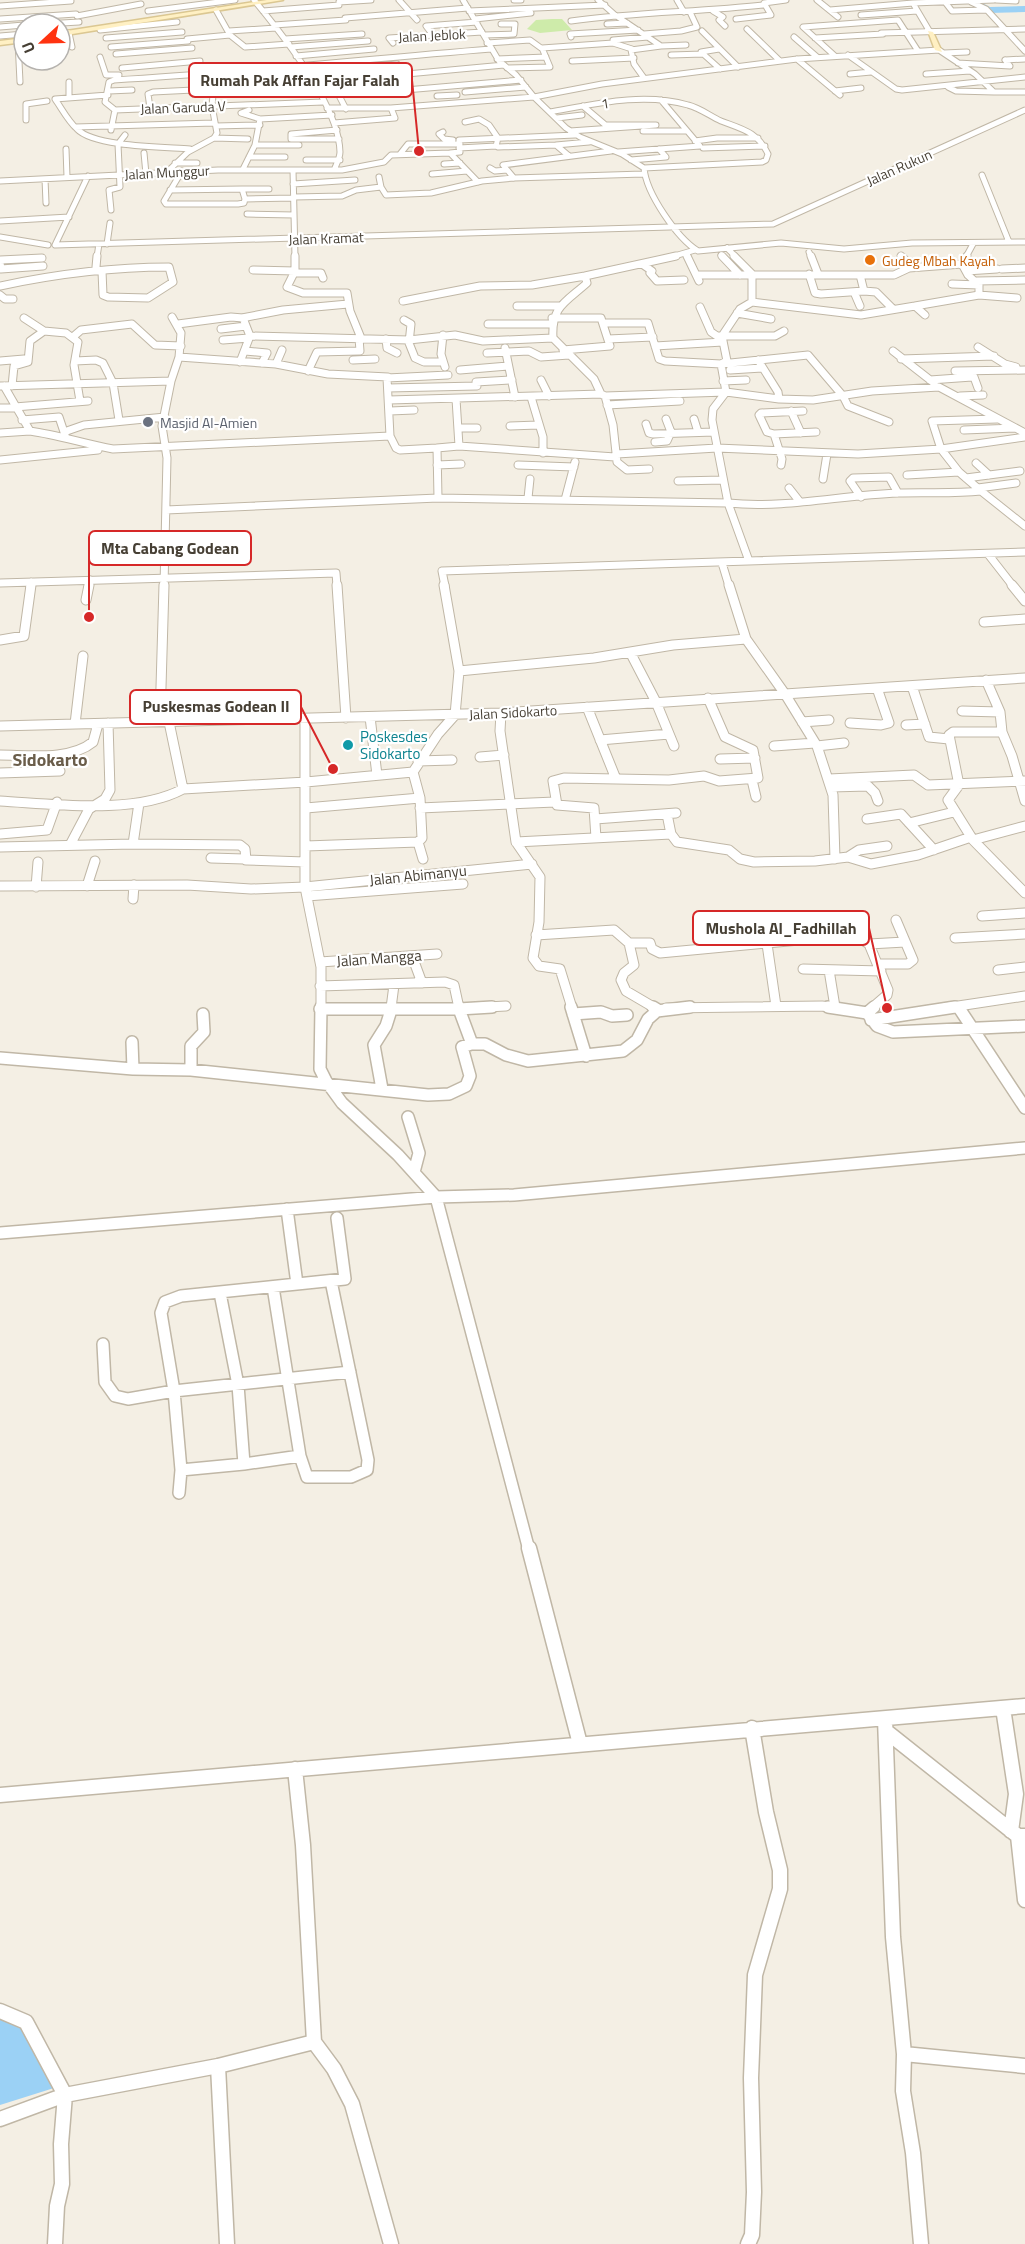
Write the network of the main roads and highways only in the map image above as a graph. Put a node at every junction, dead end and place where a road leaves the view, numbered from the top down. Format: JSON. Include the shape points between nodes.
{"nodes":[{"id":1,"x":280,"y":0,"type":"edge"},
{"id":2,"x":256,"y":2,"type":"edge"},
{"id":3,"x":930,"y":32,"type":"road end"},
{"id":4,"x":72,"y":33,"type":"edge"},
{"id":5,"x":941,"y":51,"type":"road end"}],
"edges":[{"from":1,"to":2,"type":"main road"},
{"from":2,"to":4,"type":"main road","via":[[175,20]]},
{"from":3,"to":5,"type":"main road"}]}
